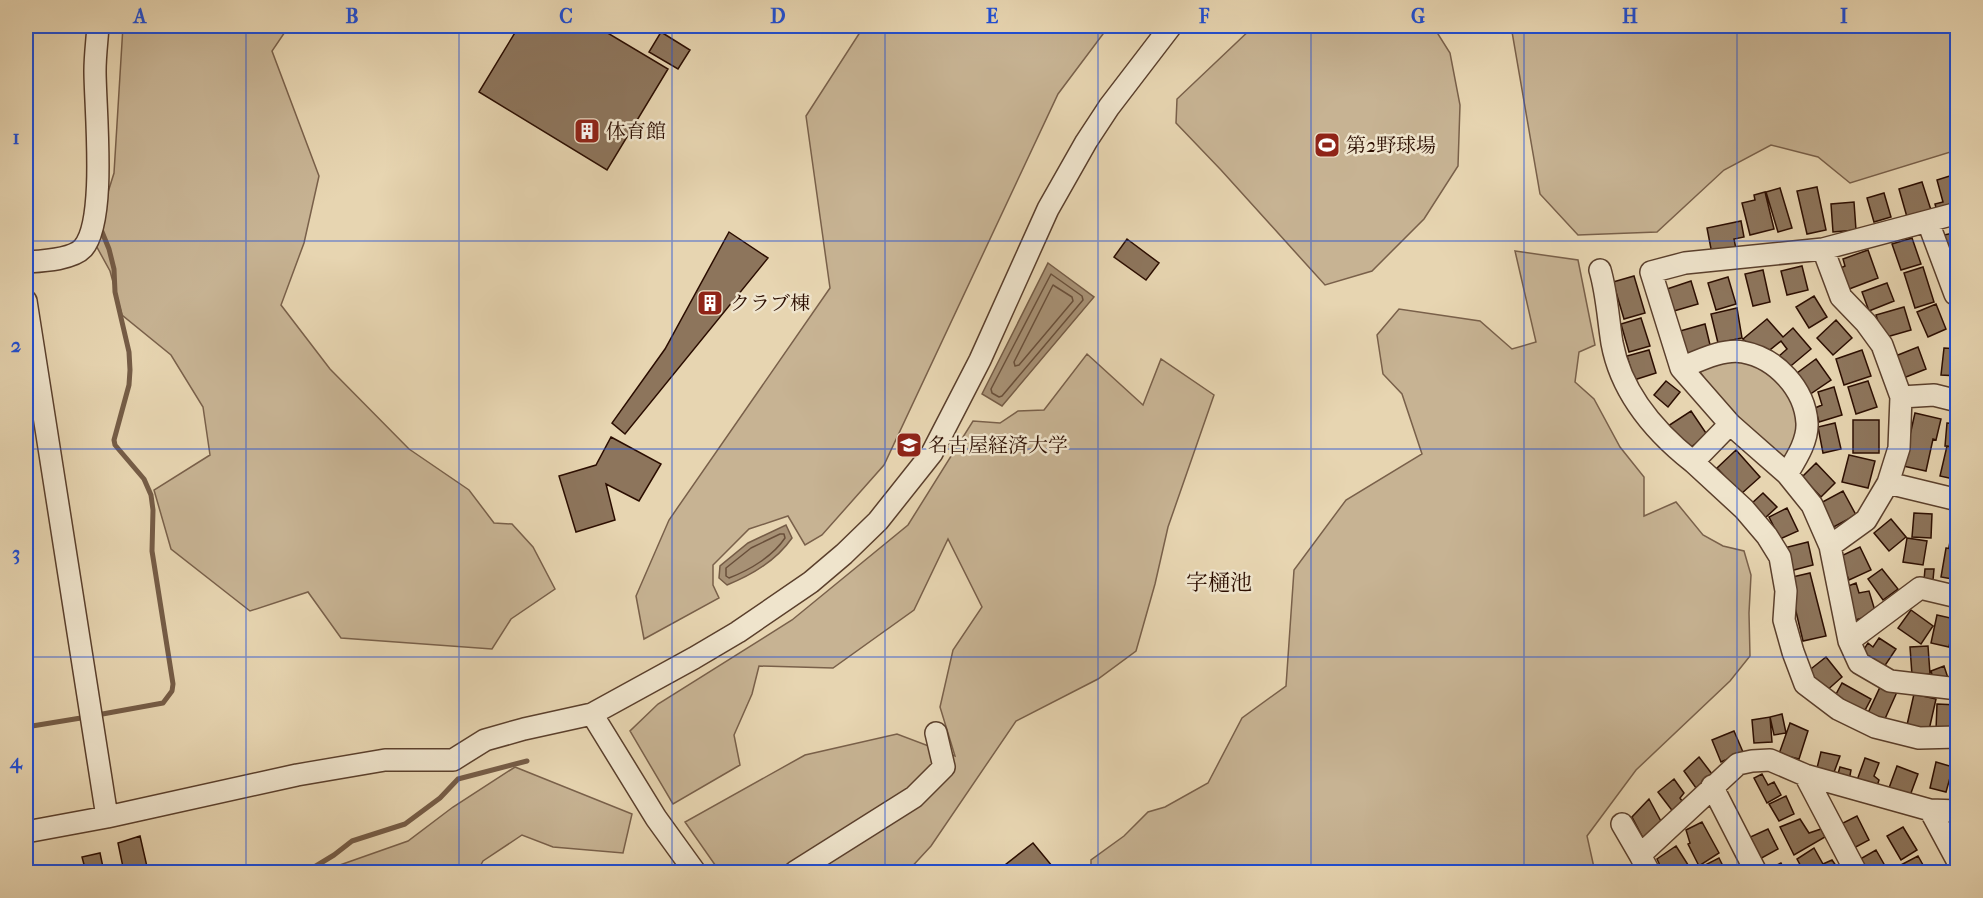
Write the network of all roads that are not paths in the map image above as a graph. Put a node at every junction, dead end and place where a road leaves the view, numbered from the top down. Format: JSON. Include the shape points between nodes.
{"nodes":[{"id":1,"x":98,"y":26,"type":"edge"},
{"id":2,"x":1172,"y":26,"type":"edge"},
{"id":3,"x":1958,"y":213,"type":"edge"},
{"id":4,"x":1928,"y":222,"type":"junction"},
{"id":5,"x":1823,"y":249,"type":"junction"},
{"id":6,"x":26,"y":262,"type":"edge"},
{"id":7,"x":1600,"y":270,"type":"dead end"},
{"id":8,"x":1958,"y":295,"type":"edge"},
{"id":9,"x":26,"y":301,"type":"edge"},
{"id":10,"x":1681,"y":368,"type":"junction"},
{"id":11,"x":1901,"y":397,"type":"junction"},
{"id":12,"x":1958,"y":401,"type":"edge"},
{"id":13,"x":1730,"y":424,"type":"junction"},
{"id":14,"x":1693,"y":462,"type":"junction"},
{"id":15,"x":1787,"y":474,"type":"junction"},
{"id":16,"x":1888,"y":483,"type":"junction"},
{"id":17,"x":1958,"y":500,"type":"edge"},
{"id":18,"x":1830,"y":546,"type":"junction"},
{"id":19,"x":1958,"y":597,"type":"edge"},
{"id":20,"x":1849,"y":641,"type":"junction"},
{"id":21,"x":1958,"y":689,"type":"edge"},
{"id":22,"x":592,"y":714,"type":"junction"},
{"id":23,"x":936,"y":733,"type":"dead end"},
{"id":24,"x":1958,"y":737,"type":"edge"},
{"id":25,"x":1805,"y":775,"type":"junction"},
{"id":26,"x":1712,"y":786,"type":"junction"},
{"id":27,"x":1930,"y":810,"type":"junction"},
{"id":28,"x":1958,"y":812,"type":"edge"},
{"id":29,"x":107,"y":817,"type":"junction"},
{"id":30,"x":1622,"y":824,"type":"dead end"},
{"id":31,"x":26,"y":832,"type":"edge"},
{"id":32,"x":1958,"y":862,"type":"edge"},
{"id":33,"x":1644,"y":864,"type":"edge"},
{"id":34,"x":695,"y":873,"type":"edge"},
{"id":35,"x":795,"y":873,"type":"edge"},
{"id":36,"x":1756,"y":873,"type":"edge"},
{"id":37,"x":1856,"y":873,"type":"edge"}],
"edges":[{"from":1,"to":6,"type":"street","via":[[97,184],[91,232],[82,249],[72,255]]},
{"from":2,"to":22,"type":"street","via":[[1086,142],[1048,209],[953,415],[932,453],[878,521],[811,582],[777,606],[694,658]]},
{"from":3,"to":4,"type":"street"},
{"from":4,"to":5,"type":"street"},
{"from":4,"to":8,"type":"street","via":[[1954,294]]},
{"from":5,"to":10,"type":"street","via":[[1685,263],[1651,272]]},
{"from":5,"to":11,"type":"street","via":[[1841,297],[1882,345]]},
{"from":7,"to":14,"type":"street","via":[[1612,344],[1628,390],[1674,447]]},
{"from":9,"to":29,"type":"street"},
{"from":10,"to":13,"type":"street"},
{"from":10,"to":15,"type":"street","via":[[1712,355],[1742,352],[1785,373],[1800,397],[1807,423],[1800,453]]},
{"from":11,"to":12,"type":"street","via":[[1934,395]]},
{"from":11,"to":16,"type":"street","via":[[1899,448]]},
{"from":13,"to":14,"type":"street"},
{"from":13,"to":15,"type":"street"},
{"from":14,"to":24,"type":"street","via":[[1744,509],[1780,557],[1786,591],[1784,620],[1805,684],[1838,709],[1875,728],[1920,738]]},
{"from":15,"to":18,"type":"street","via":[[1812,505]]},
{"from":16,"to":17,"type":"street"},
{"from":16,"to":18,"type":"street","via":[[1866,520]]},
{"from":18,"to":20,"type":"street"},
{"from":19,"to":20,"type":"street","via":[[1920,588]]},
{"from":20,"to":21,"type":"street","via":[[1859,663],[1890,681]]},
{"from":22,"to":29,"type":"street","via":[[485,740],[453,760],[384,760]]},
{"from":22,"to":34,"type":"street"},
{"from":23,"to":35,"type":"street","via":[[944,766],[914,797]]},
{"from":25,"to":26,"type":"street","via":[[1770,760],[1752,761],[1738,764]]},
{"from":25,"to":27,"type":"street"},
{"from":25,"to":37,"type":"street"},
{"from":26,"to":33,"type":"street"},
{"from":26,"to":36,"type":"street"},
{"from":27,"to":28,"type":"street"},
{"from":27,"to":32,"type":"street"},
{"from":29,"to":31,"type":"street"},
{"from":30,"to":33,"type":"street"}]}
